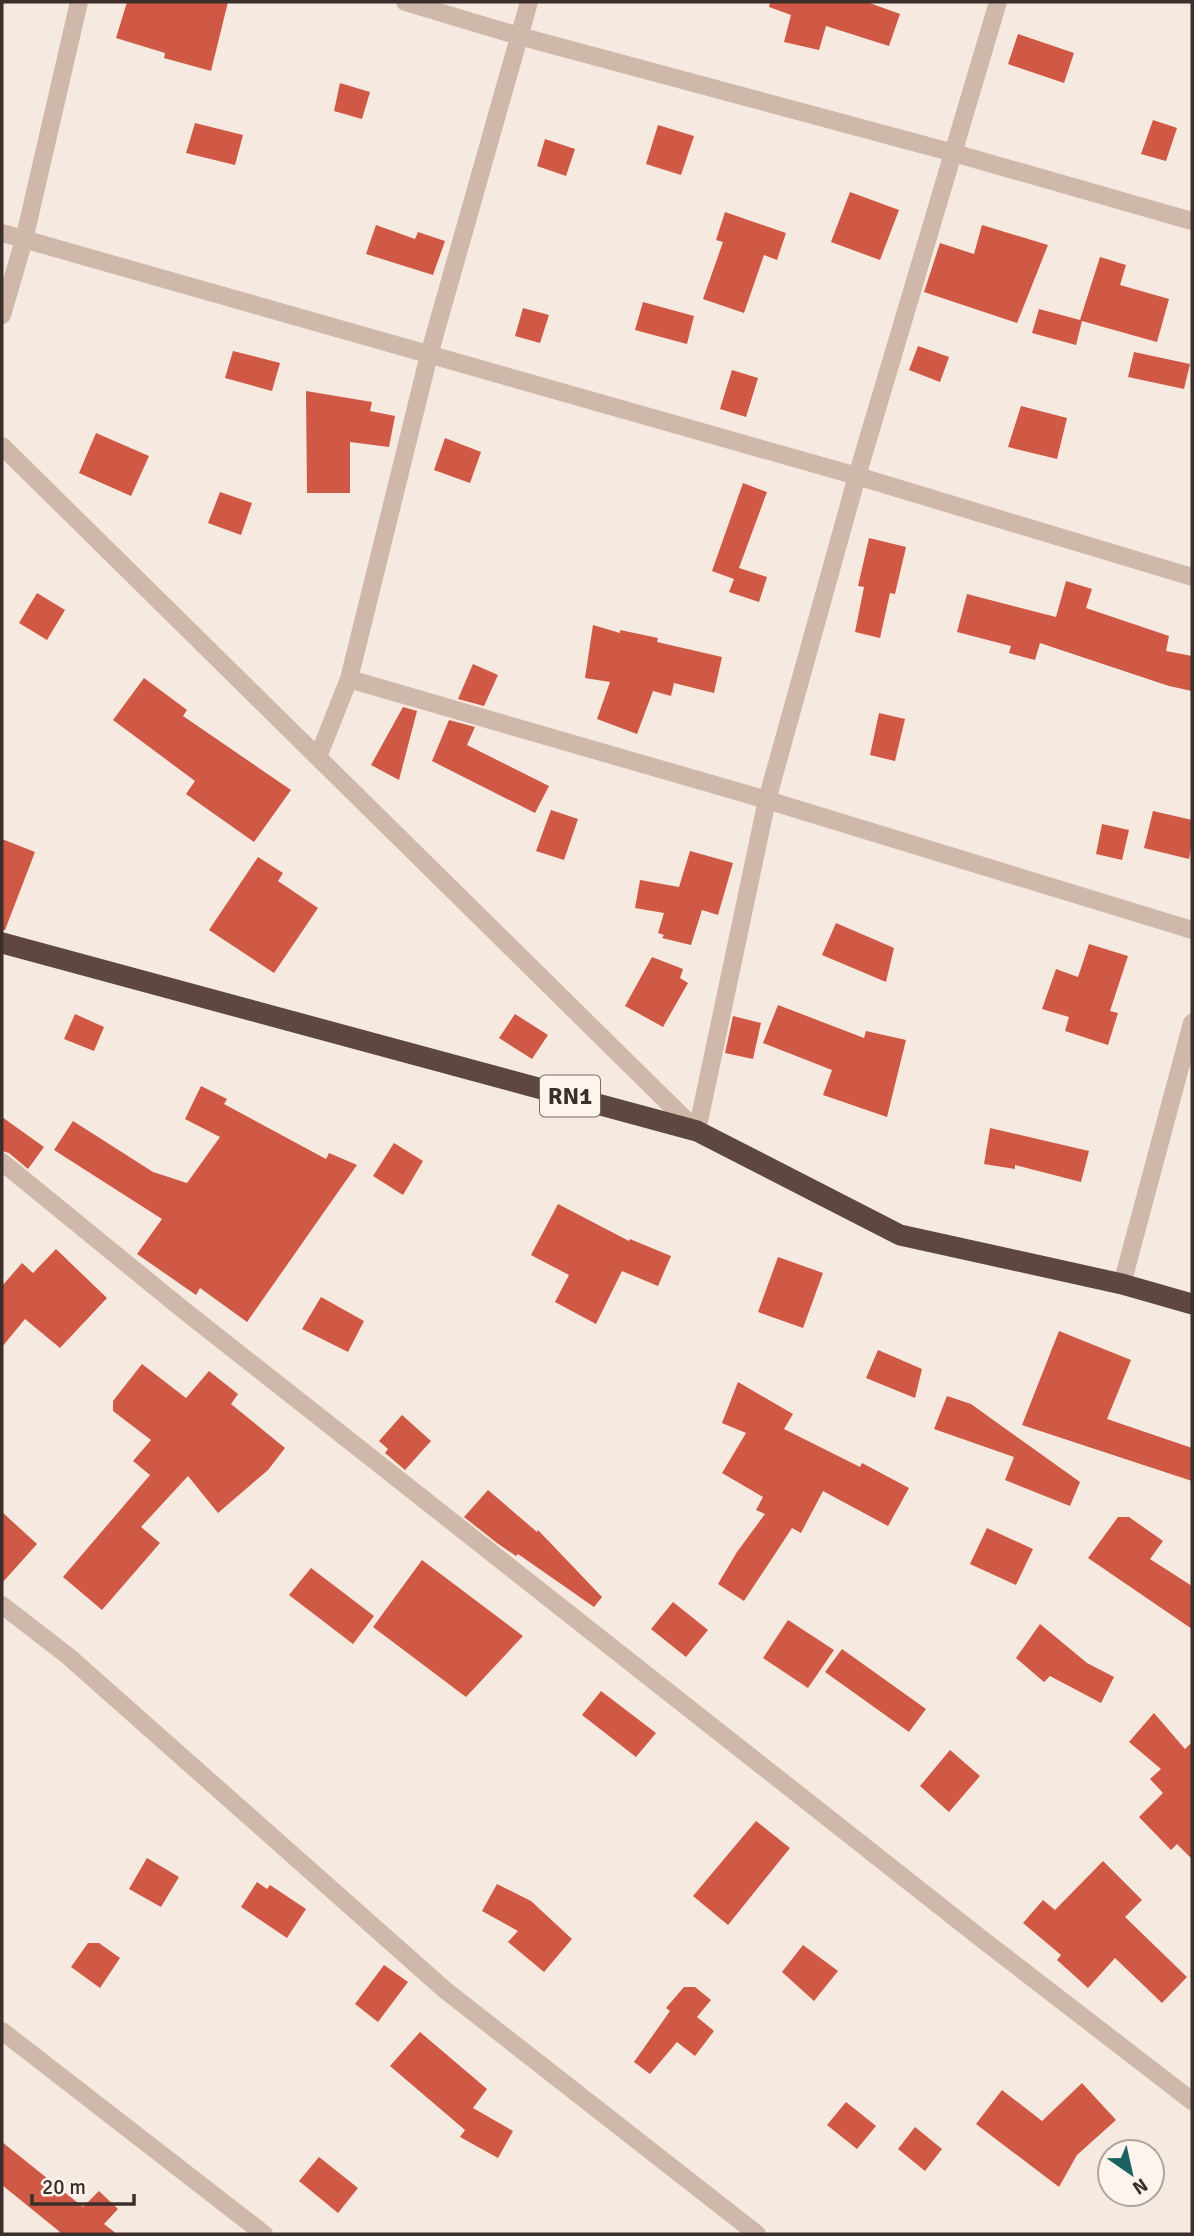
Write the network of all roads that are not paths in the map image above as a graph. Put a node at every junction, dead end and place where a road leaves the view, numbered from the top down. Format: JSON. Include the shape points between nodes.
{"nodes":[{"id":1,"x":79,"y":2,"type":"edge"},
{"id":2,"x":405,"y":2,"type":"edge"},
{"id":3,"x":529,"y":2,"type":"edge"},
{"id":4,"x":998,"y":2,"type":"edge"},
{"id":5,"x":519,"y":36,"type":"junction"},
{"id":6,"x":954,"y":153,"type":"junction"},
{"id":7,"x":1192,"y":221,"type":"edge"},
{"id":8,"x":2,"y":233,"type":"edge"},
{"id":9,"x":23,"y":240,"type":"junction"},
{"id":10,"x":2,"y":315,"type":"edge"},
{"id":11,"x":429,"y":355,"type":"junction"},
{"id":12,"x":2,"y":446,"type":"edge"},
{"id":13,"x":857,"y":476,"type":"junction"},
{"id":14,"x":1192,"y":577,"type":"edge"},
{"id":15,"x":349,"y":678,"type":"junction"},
{"id":16,"x":318,"y":757,"type":"junction"},
{"id":17,"x":767,"y":800,"type":"junction"},
{"id":18,"x":1192,"y":930,"type":"edge"},
{"id":19,"x":2,"y":943,"type":"edge"},
{"id":20,"x":1192,"y":1023,"type":"edge"},
{"id":21,"x":697,"y":1131,"type":"junction"},
{"id":22,"x":2,"y":1162,"type":"edge"},
{"id":23,"x":1122,"y":1284,"type":"junction"},
{"id":24,"x":1192,"y":1304,"type":"edge"},
{"id":25,"x":2,"y":1605,"type":"edge"},
{"id":26,"x":2,"y":2031,"type":"edge"},
{"id":27,"x":1192,"y":2101,"type":"edge"},
{"id":28,"x":264,"y":2234,"type":"edge"},
{"id":29,"x":757,"y":2234,"type":"edge"}],
"edges":[{"from":1,"to":9,"type":"street"},
{"from":2,"to":5,"type":"street"},
{"from":3,"to":5,"type":"street"},
{"from":4,"to":6,"type":"street"},
{"from":5,"to":6,"type":"street"},
{"from":5,"to":11,"type":"street"},
{"from":6,"to":7,"type":"street"},
{"from":6,"to":13,"type":"street"},
{"from":8,"to":9,"type":"street"},
{"from":9,"to":10,"type":"street"},
{"from":9,"to":11,"type":"street"},
{"from":11,"to":13,"type":"street"},
{"from":11,"to":15,"type":"street"},
{"from":12,"to":16,"type":"street"},
{"from":13,"to":14,"type":"street"},
{"from":13,"to":17,"type":"street"},
{"from":15,"to":16,"type":"street"},
{"from":15,"to":17,"type":"street"},
{"from":16,"to":21,"type":"street"},
{"from":17,"to":18,"type":"street"},
{"from":17,"to":21,"type":"street"},
{"from":19,"to":21,"type":"highway","number":"RN1"},
{"from":20,"to":23,"type":"street"},
{"from":21,"to":23,"type":"highway","number":"RN1","via":[[900,1235]]},
{"from":22,"to":27,"type":"street","via":[[224,1342]]},
{"from":23,"to":24,"type":"highway","number":"RN1"},
{"from":25,"to":29,"type":"street","via":[[68,1656],[445,1990]]},
{"from":26,"to":28,"type":"street"}]}
